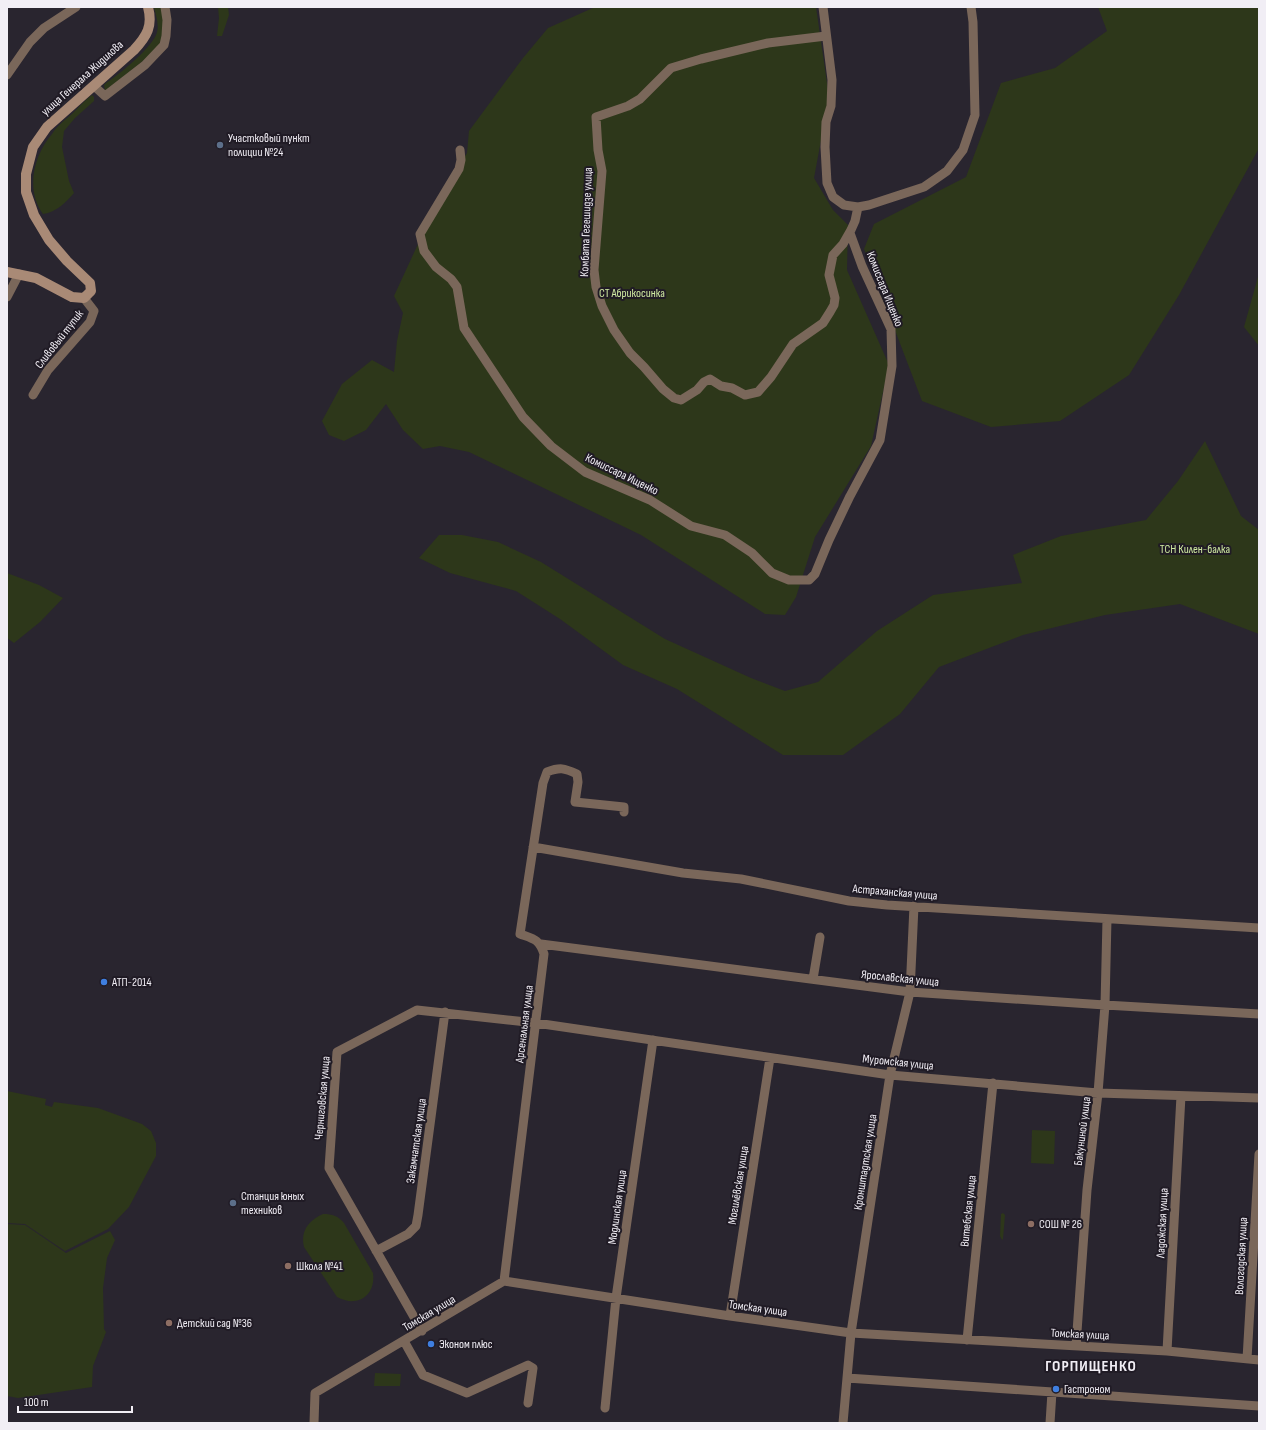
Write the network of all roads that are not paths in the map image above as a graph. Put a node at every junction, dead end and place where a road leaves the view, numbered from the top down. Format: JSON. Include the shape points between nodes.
{"nodes":[{"id":1,"x":76,"y":7,"type":"edge"},
{"id":2,"x":148,"y":7,"type":"edge"},
{"id":3,"x":165,"y":7,"type":"edge"},
{"id":4,"x":823,"y":7,"type":"edge"},
{"id":5,"x":971,"y":7,"type":"edge"},
{"id":6,"x":826,"y":36,"type":"junction"},
{"id":7,"x":7,"y":75,"type":"edge"},
{"id":8,"x":94,"y":86,"type":"junction"},
{"id":9,"x":460,"y":150,"type":"dead end"},
{"id":10,"x":858,"y":207,"type":"junction"},
{"id":11,"x":850,"y":232,"type":"junction"},
{"id":12,"x":7,"y":272,"type":"edge"},
{"id":13,"x":19,"y":274,"type":"junction"},
{"id":14,"x":7,"y":297,"type":"edge"},
{"id":15,"x":84,"y":298,"type":"junction"},
{"id":16,"x":33,"y":396,"type":"dead end"},
{"id":17,"x":624,"y":812,"type":"dead end"},
{"id":18,"x":533,"y":847,"type":"junction"},
{"id":19,"x":914,"y":906,"type":"junction"},
{"id":20,"x":1107,"y":919,"type":"junction"},
{"id":21,"x":1259,"y":928,"type":"edge"},
{"id":22,"x":820,"y":937,"type":"dead end"},
{"id":23,"x":541,"y":944,"type":"junction"},
{"id":24,"x":813,"y":979,"type":"junction"},
{"id":25,"x":910,"y":992,"type":"junction"},
{"id":26,"x":1105,"y":1005,"type":"junction"},
{"id":27,"x":445,"y":1012,"type":"junction"},
{"id":28,"x":1259,"y":1014,"type":"edge"},
{"id":29,"x":536,"y":1023,"type":"junction"},
{"id":30,"x":653,"y":1040,"type":"junction"},
{"id":31,"x":770,"y":1058,"type":"junction"},
{"id":32,"x":890,"y":1075,"type":"junction"},
{"id":33,"x":993,"y":1083,"type":"junction"},
{"id":34,"x":1098,"y":1093,"type":"junction"},
{"id":35,"x":1181,"y":1096,"type":"junction"},
{"id":36,"x":1259,"y":1098,"type":"edge"},
{"id":37,"x":1259,"y":1154,"type":"edge"},
{"id":38,"x":376,"y":1251,"type":"junction"},
{"id":39,"x":504,"y":1281,"type":"junction"},
{"id":40,"x":616,"y":1298,"type":"junction"},
{"id":41,"x":730,"y":1316,"type":"junction"},
{"id":42,"x":422,"y":1331,"type":"junction"},
{"id":43,"x":851,"y":1333,"type":"junction"},
{"id":44,"x":967,"y":1340,"type":"junction"},
{"id":45,"x":404,"y":1341,"type":"junction"},
{"id":46,"x":1076,"y":1346,"type":"junction"},
{"id":47,"x":1167,"y":1351,"type":"junction"},
{"id":48,"x":1247,"y":1359,"type":"junction"},
{"id":49,"x":1259,"y":1360,"type":"edge"},
{"id":50,"x":848,"y":1378,"type":"junction"},
{"id":51,"x":1052,"y":1392,"type":"junction"},
{"id":52,"x":528,"y":1403,"type":"dead end"},
{"id":53,"x":1259,"y":1406,"type":"edge"},
{"id":54,"x":605,"y":1408,"type":"dead end"},
{"id":55,"x":314,"y":1423,"type":"edge"},
{"id":56,"x":844,"y":1423,"type":"edge"},
{"id":57,"x":1050,"y":1423,"type":"edge"}],
"edges":[{"from":1,"to":7,"type":"street","via":[[44,28],[30,42]]},
{"from":2,"to":8,"type":"main road","name":"улица Генерала Жидилова","via":[[149,28],[143,40]]},
{"from":3,"to":8,"type":"street","via":[[167,20],[164,45],[145,65],[105,96]]},
{"from":4,"to":6,"type":"street"},
{"from":5,"to":10,"type":"street","via":[[976,115],[963,150],[947,171],[924,187]]},
{"from":6,"to":10,"type":"street","via":[[832,80],[831,106],[826,122],[824,147],[827,183],[833,197],[844,205]]},
{"from":6,"to":11,"type":"street","name":"Комбата Гегешидзе улица","via":[[768,43],[671,68],[640,99],[596,117],[602,171],[594,270],[596,287],[614,330],[630,353],[674,398],[681,400],[710,378],[745,395],[752,394],[758,392],[794,344],[823,323],[830,312],[835,298],[829,275],[833,255]]},
{"from":8,"to":15,"type":"main road","name":"улица Генерала Жидилова","via":[[47,127],[33,147],[26,174],[26,192],[34,215],[49,240],[67,262],[90,283],[91,291]]},
{"from":9,"to":11,"type":"street","name":"Комиссара Ищенко","via":[[459,168],[420,234],[424,250],[432,262],[457,287],[464,328],[523,417],[551,446],[585,472],[650,500],[691,526],[725,536],[752,553],[772,573],[789,580],[808,580],[815,574],[850,496],[880,440],[892,366],[891,329],[862,266]]},
{"from":10,"to":11,"type":"street","name":"Комбата Гегешидзе улица"},
{"from":12,"to":13,"type":"main road"},
{"from":13,"to":14,"type":"street"},
{"from":13,"to":15,"type":"main road","via":[[36,278],[72,297]]},
{"from":15,"to":16,"type":"street","name":"Сливовый тупик","via":[[94,311],[90,322],[48,370]]},
{"from":17,"to":18,"type":"street","via":[[624,807],[575,802],[577,774],[556,768],[547,772],[543,783]]},
{"from":18,"to":19,"type":"street","name":"Астраханская улица","via":[[683,873],[741,879],[850,900]]},
{"from":18,"to":23,"type":"street","via":[[520,934]]},
{"from":19,"to":20,"type":"street","name":"Астраханская улица"},
{"from":19,"to":25,"type":"street","name":"Кронштадтская улица"},
{"from":20,"to":21,"type":"street","name":"Астраханская улица"},
{"from":20,"to":26,"type":"street","name":"Бакуниной улица"},
{"from":22,"to":24,"type":"street"},
{"from":23,"to":24,"type":"street","name":"Ярославская улица"},
{"from":23,"to":29,"type":"street","name":"Арсенальная улица","via":[[544,954]]},
{"from":24,"to":25,"type":"street","name":"Ярославская улица"},
{"from":25,"to":26,"type":"street","name":"Ярославская улица"},
{"from":25,"to":32,"type":"street","name":"Кронштадтская улица"},
{"from":26,"to":28,"type":"street","name":"Ярославская улица"},
{"from":26,"to":34,"type":"street","name":"Бакуниной улица"},
{"from":27,"to":29,"type":"street","name":"Черниговская улица"},
{"from":27,"to":38,"type":"street","name":"Закамчатская улица","via":[[416,1226],[408,1234]]},
{"from":27,"to":38,"type":"street","name":"Черниговская улица","via":[[417,1010],[337,1052],[328,1168]]},
{"from":29,"to":30,"type":"street","name":"Муромская улица"},
{"from":29,"to":39,"type":"street","name":"Арсенальная улица"},
{"from":30,"to":31,"type":"street","name":"Муромская улица"},
{"from":30,"to":40,"type":"street","name":"Модлинская улица"},
{"from":31,"to":32,"type":"street","name":"Муромская улица"},
{"from":31,"to":41,"type":"street","name":"Могилёвская улица"},
{"from":32,"to":33,"type":"street","name":"Муромская улица"},
{"from":32,"to":43,"type":"street","name":"Кронштадтская улица"},
{"from":33,"to":34,"type":"street","name":"Муромская улица"},
{"from":33,"to":44,"type":"street","name":"Витебская улица"},
{"from":34,"to":35,"type":"street","name":"Муромская улица"},
{"from":34,"to":46,"type":"street","name":"Бакуниной улица","via":[[1087,1190]]},
{"from":35,"to":36,"type":"street","name":"Муромская улица"},
{"from":35,"to":47,"type":"street","name":"Ладожская улица"},
{"from":37,"to":48,"type":"street","name":"Вологодская улица"},
{"from":38,"to":42,"type":"street","name":"Черниговская улица"},
{"from":39,"to":40,"type":"street","name":"Томская улица"},
{"from":39,"to":42,"type":"street","name":"Томская улица"},
{"from":40,"to":41,"type":"street","name":"Томская улица"},
{"from":40,"to":54,"type":"street","name":"Модлинская улица"},
{"from":41,"to":43,"type":"street","name":"Томская улица"},
{"from":42,"to":45,"type":"street","name":"Томская улица"},
{"from":43,"to":44,"type":"street","name":"Томская улица"},
{"from":43,"to":50,"type":"street","name":"Кронштадтская улица"},
{"from":44,"to":46,"type":"street","name":"Томская улица"},
{"from":45,"to":52,"type":"street","via":[[423,1375],[467,1393],[528,1365],[533,1368]]},
{"from":45,"to":55,"type":"street","name":"Томская улица","via":[[315,1393]]},
{"from":46,"to":47,"type":"street","name":"Томская улица"},
{"from":47,"to":48,"type":"street","name":"Томская улица"},
{"from":48,"to":49,"type":"street","name":"Томская улица"},
{"from":50,"to":51,"type":"street"},
{"from":50,"to":56,"type":"street","name":"Кронштадтская улица"},
{"from":51,"to":53,"type":"street"},
{"from":51,"to":57,"type":"street"}]}
